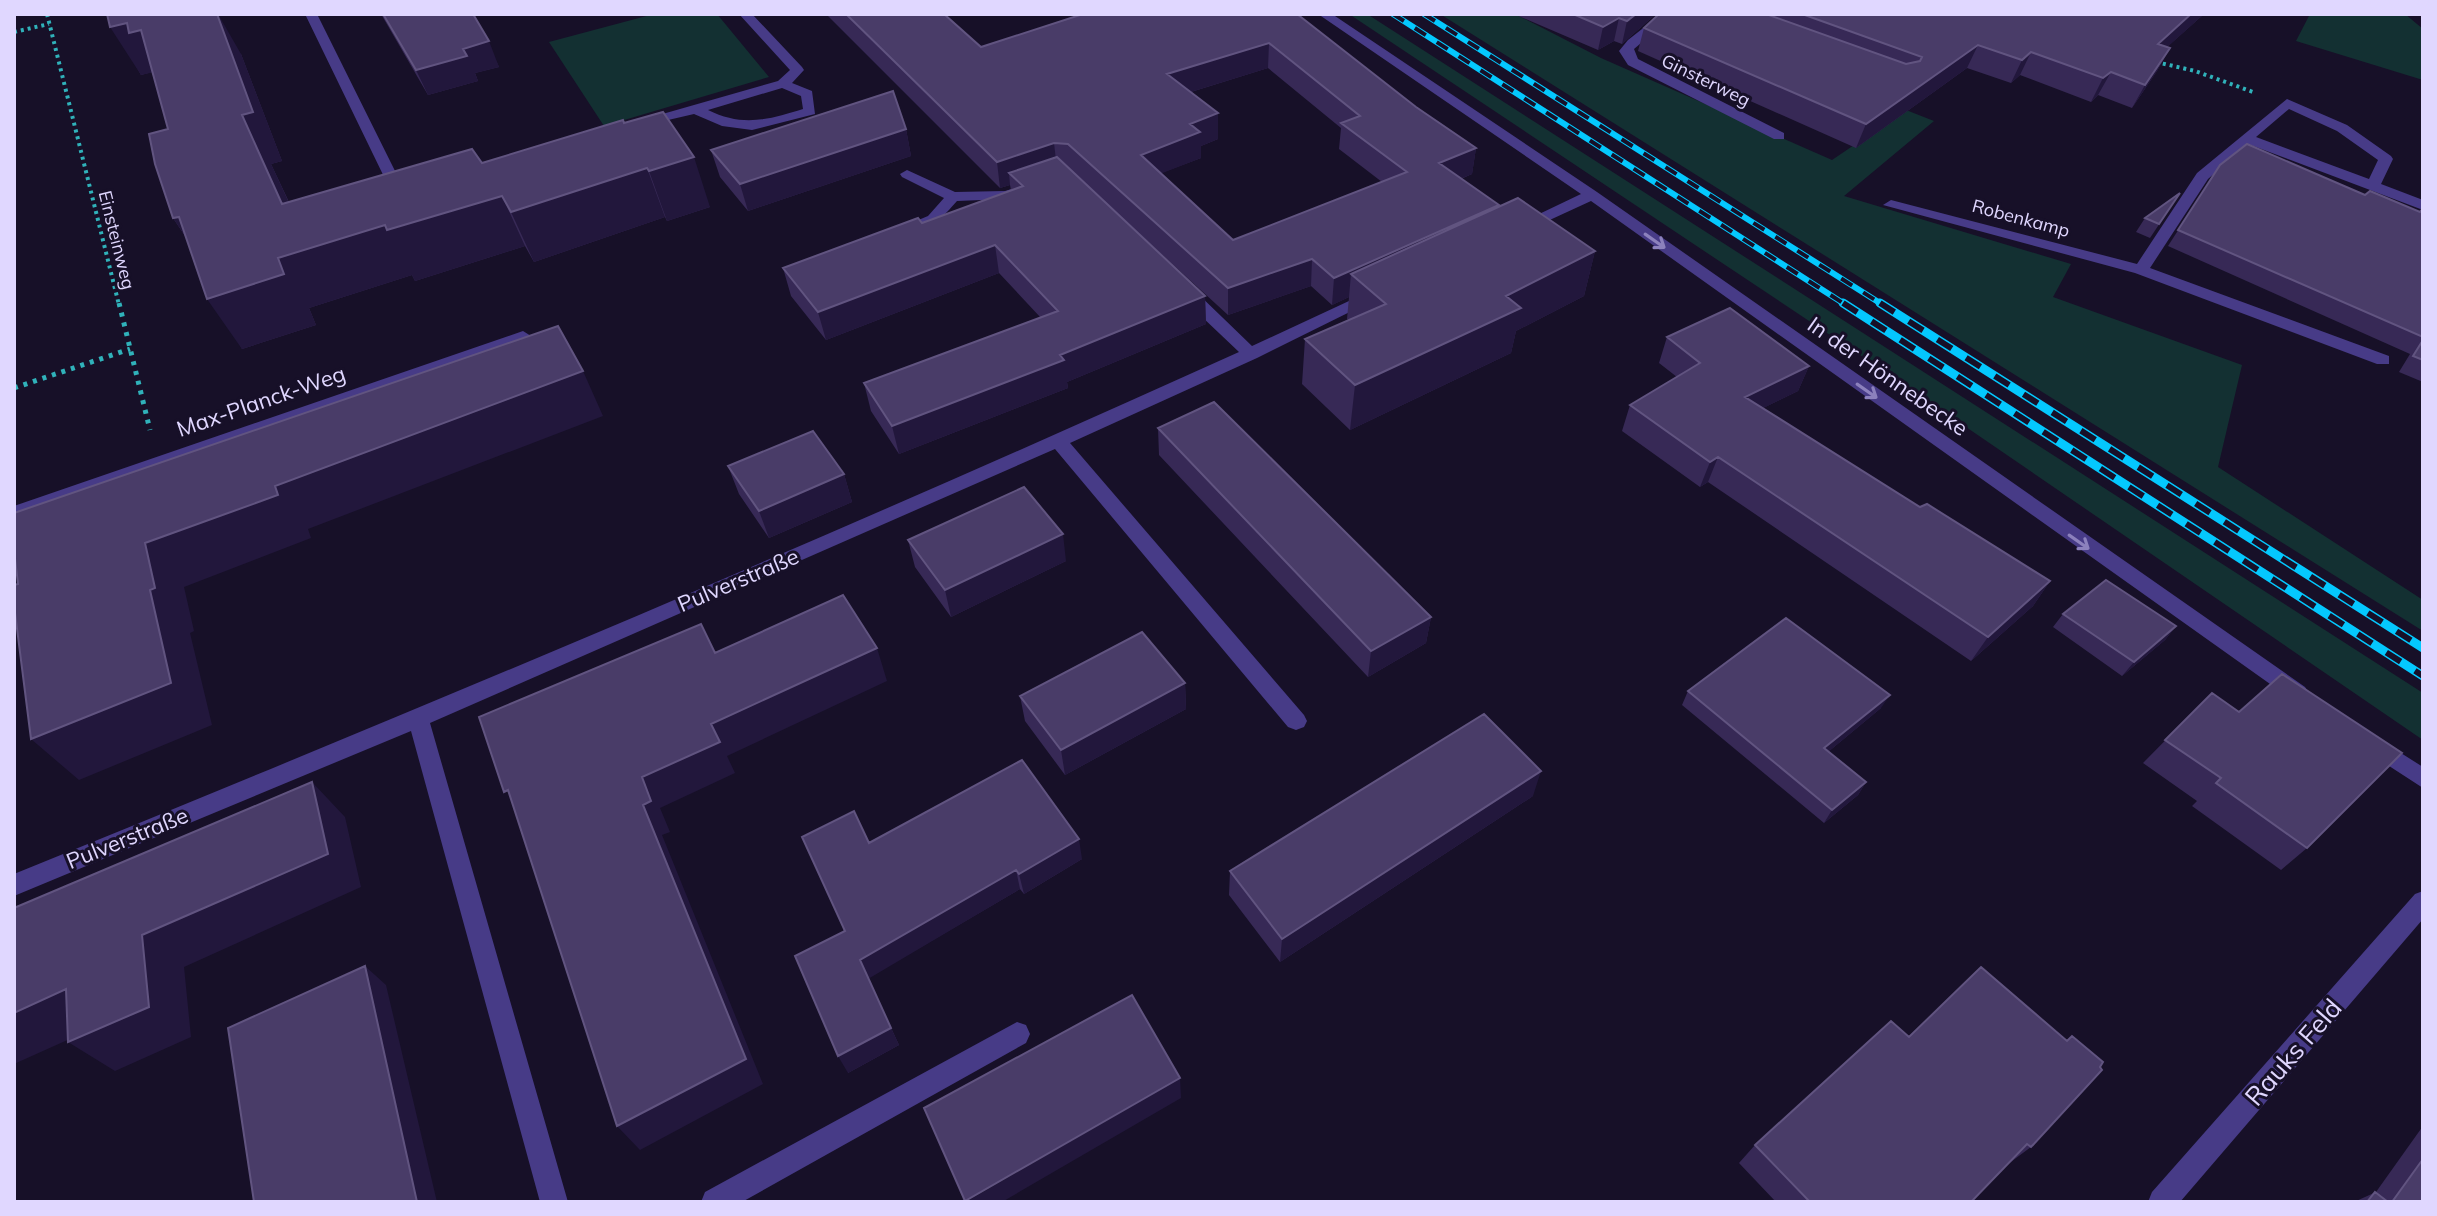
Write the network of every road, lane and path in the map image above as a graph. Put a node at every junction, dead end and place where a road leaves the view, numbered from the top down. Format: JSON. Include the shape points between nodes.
{"nodes":[{"id":1,"x":47,"y":14,"type":"edge"},
{"id":2,"x":311,"y":14,"type":"edge"},
{"id":3,"x":745,"y":14,"type":"edge"},
{"id":4,"x":1324,"y":14,"type":"edge"},
{"id":5,"x":1663,"y":16,"type":"edge"},
{"id":6,"x":49,"y":24,"type":"junction"},
{"id":7,"x":14,"y":32,"type":"edge"},
{"id":8,"x":2149,"y":61,"type":"edge"},
{"id":9,"x":783,"y":84,"type":"junction"},
{"id":10,"x":2287,"y":103,"type":"junction"},
{"id":11,"x":695,"y":109,"type":"junction"},
{"id":12,"x":622,"y":130,"type":"edge"},
{"id":13,"x":1779,"y":136,"type":"dead end"},
{"id":14,"x":2248,"y":139,"type":"junction"},
{"id":15,"x":907,"y":174,"type":"dead end"},
{"id":16,"x":1034,"y":185,"type":"edge"},
{"id":17,"x":421,"y":186,"type":"edge"},
{"id":18,"x":2373,"y":186,"type":"junction"},
{"id":19,"x":1592,"y":195,"type":"junction"},
{"id":20,"x":953,"y":197,"type":"junction"},
{"id":21,"x":1891,"y":205,"type":"dead end"},
{"id":22,"x":2423,"y":205,"type":"edge"},
{"id":23,"x":1512,"y":232,"type":"edge"},
{"id":24,"x":892,"y":235,"type":"edge"},
{"id":25,"x":2141,"y":270,"type":"junction"},
{"id":26,"x":1172,"y":280,"type":"edge"},
{"id":27,"x":1384,"y":292,"type":"edge"},
{"id":28,"x":523,"y":336,"type":"edge"},
{"id":29,"x":130,"y":349,"type":"junction"},
{"id":30,"x":1251,"y":354,"type":"junction"},
{"id":31,"x":2383,"y":360,"type":"dead end"},
{"id":32,"x":14,"y":388,"type":"edge"},
{"id":33,"x":1058,"y":441,"type":"junction"},
{"id":34,"x":159,"y":462,"type":"junction"},
{"id":35,"x":14,"y":513,"type":"edge"},
{"id":36,"x":2320,"y":708,"type":"edge"},
{"id":37,"x":418,"y":719,"type":"junction"},
{"id":38,"x":1296,"y":721,"type":"dead end"},
{"id":39,"x":2359,"y":735,"type":"edge"},
{"id":40,"x":2423,"y":779,"type":"edge"},
{"id":41,"x":14,"y":885,"type":"edge"},
{"id":42,"x":2423,"y":902,"type":"edge"},
{"id":43,"x":1017,"y":1034,"type":"dead end"},
{"id":44,"x":554,"y":1202,"type":"edge"},
{"id":45,"x":715,"y":1202,"type":"edge"},
{"id":46,"x":2162,"y":1202,"type":"edge"}],
"edges":[{"from":1,"to":6,"type":"path","name":"Einsteinweg"},
{"from":2,"to":17,"type":"street","via":[[395,185]]},
{"from":3,"to":9,"type":"street","via":[[797,70]]},
{"from":4,"to":19,"type":"street","name":"In der Hönnebecke"},
{"from":5,"to":13,"type":"street","name":"Ginsterweg","via":[[1653,30],[1629,45],[1626,51],[1633,62]]},
{"from":6,"to":7,"type":"path"},
{"from":6,"to":29,"type":"path","name":"Einsteinweg"},
{"from":8,"to":10,"type":"path"},
{"from":9,"to":11,"type":"street"},
{"from":9,"to":11,"type":"street","via":[[807,94],[810,111],[757,128],[724,125]]},
{"from":10,"to":14,"type":"street"},
{"from":10,"to":18,"type":"street","via":[[2342,128],[2386,159]]},
{"from":11,"to":12,"type":"street"},
{"from":14,"to":18,"type":"street"},
{"from":14,"to":25,"type":"street","via":[[2202,176]]},
{"from":15,"to":20,"type":"street"},
{"from":16,"to":20,"type":"street","via":[[1006,195]]},
{"from":18,"to":22,"type":"street"},
{"from":19,"to":23,"type":"street"},
{"from":19,"to":36,"type":"street","name":"In der Hönnebecke","one_way":true},
{"from":20,"to":24,"type":"street","via":[[933,219]]},
{"from":21,"to":25,"type":"street","name":"Robenkamp"},
{"from":25,"to":31,"type":"street","name":"Robenkamp"},
{"from":26,"to":30,"type":"street"},
{"from":27,"to":30,"type":"street","name":"Pulverstraße"},
{"from":28,"to":34,"type":"street","name":"Max-Planck-Weg"},
{"from":29,"to":32,"type":"path"},
{"from":29,"to":34,"type":"path","name":"Einsteinweg"},
{"from":30,"to":33,"type":"street","name":"Pulverstraße"},
{"from":33,"to":37,"type":"street","name":"Pulverstraße"},
{"from":33,"to":38,"type":"street"},
{"from":34,"to":35,"type":"street","name":"Max-Planck-Weg"},
{"from":37,"to":41,"type":"street","name":"Pulverstraße"},
{"from":37,"to":44,"type":"street"},
{"from":39,"to":40,"type":"street"},
{"from":42,"to":46,"type":"street","name":"Rauks Feld"},
{"from":43,"to":45,"type":"street"}]}
